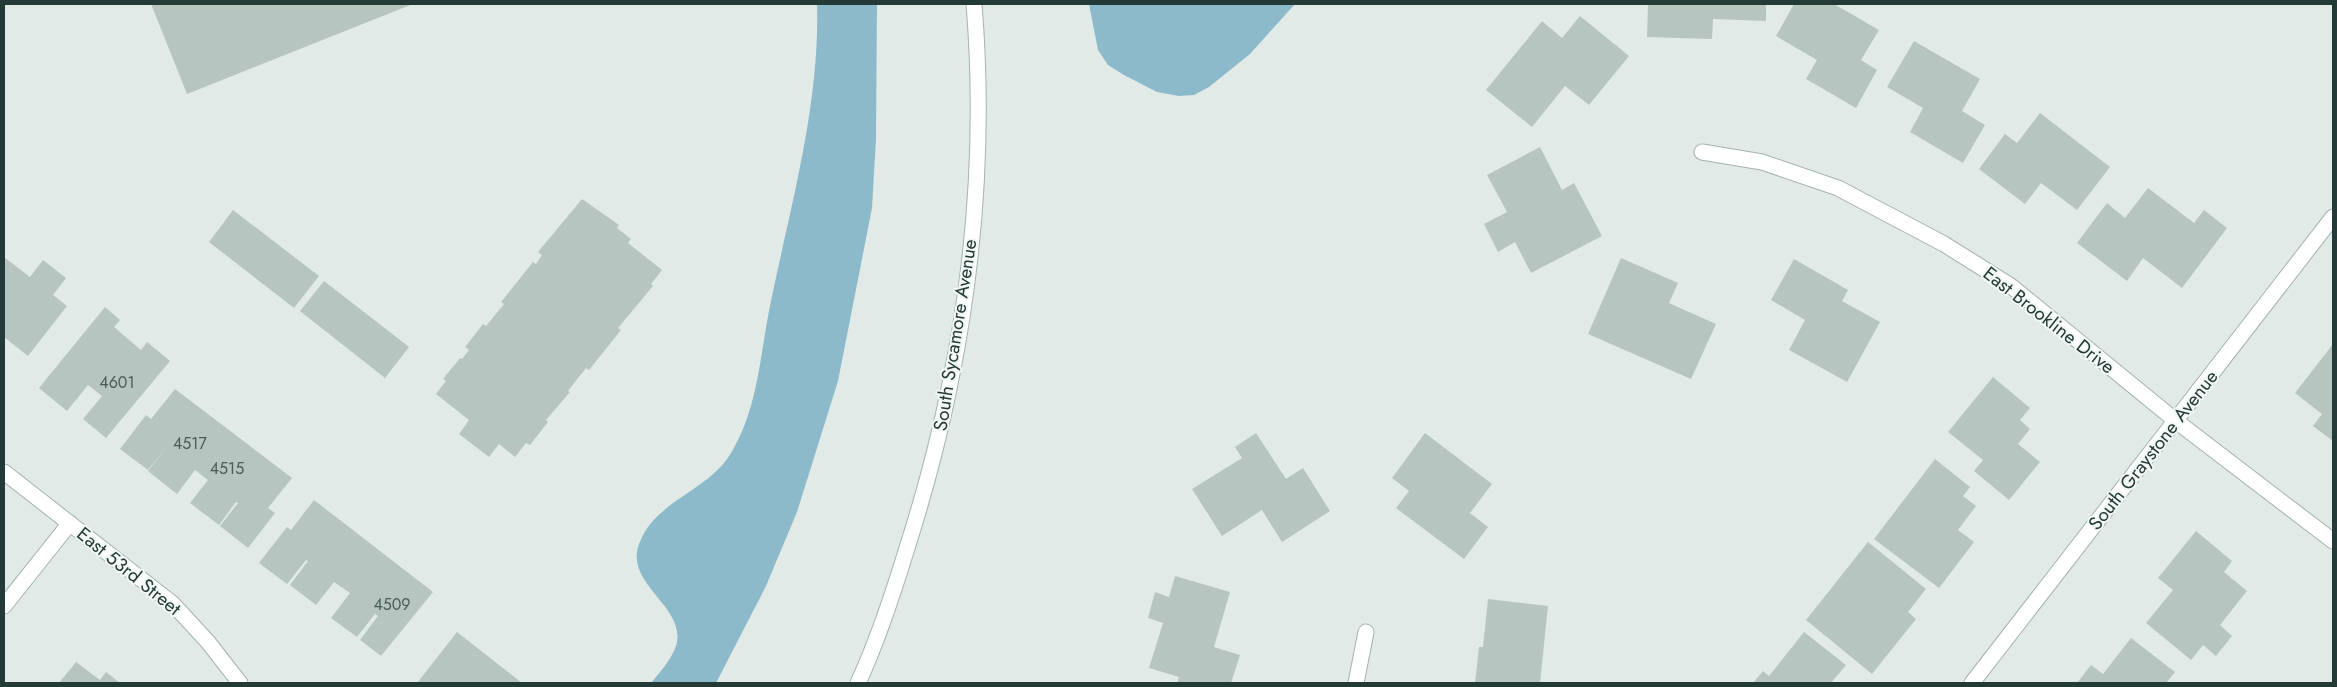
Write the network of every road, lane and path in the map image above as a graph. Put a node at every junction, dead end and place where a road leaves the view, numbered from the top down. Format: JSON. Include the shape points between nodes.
{"nodes":[{"id":1,"x":974,"y":4,"type":"edge"},
{"id":2,"x":1702,"y":152,"type":"dead end"},
{"id":3,"x":2333,"y":217,"type":"edge"},
{"id":4,"x":2176,"y":422,"type":"junction"},
{"id":5,"x":4,"y":472,"type":"edge"},
{"id":6,"x":70,"y":523,"type":"junction"},
{"id":7,"x":2333,"y":541,"type":"edge"},
{"id":8,"x":4,"y":606,"type":"edge"},
{"id":9,"x":1366,"y":632,"type":"dead end"},
{"id":10,"x":240,"y":683,"type":"edge"},
{"id":11,"x":858,"y":683,"type":"edge"},
{"id":12,"x":1356,"y":683,"type":"edge"},
{"id":13,"x":1972,"y":683,"type":"edge"}],
"edges":[{"from":1,"to":11,"type":"street","name":"South Sycamore Avenue","via":[[978,162],[968,269],[953,374],[914,525]]},
{"from":2,"to":4,"type":"street","name":"East Brookline Drive","via":[[1762,162],[1838,188],[1944,244],[2011,286]]},
{"from":3,"to":4,"type":"street","name":"South Graystone Avenue"},
{"from":4,"to":7,"type":"street","name":"East Brookline Drive"},
{"from":4,"to":13,"type":"street","name":"South Graystone Avenue"},
{"from":5,"to":6,"type":"street","name":"East 53rd Street"},
{"from":6,"to":8,"type":"street"},
{"from":6,"to":10,"type":"street","name":"East 53rd Street","via":[[174,604]]},
{"from":9,"to":12,"type":"street"}]}
